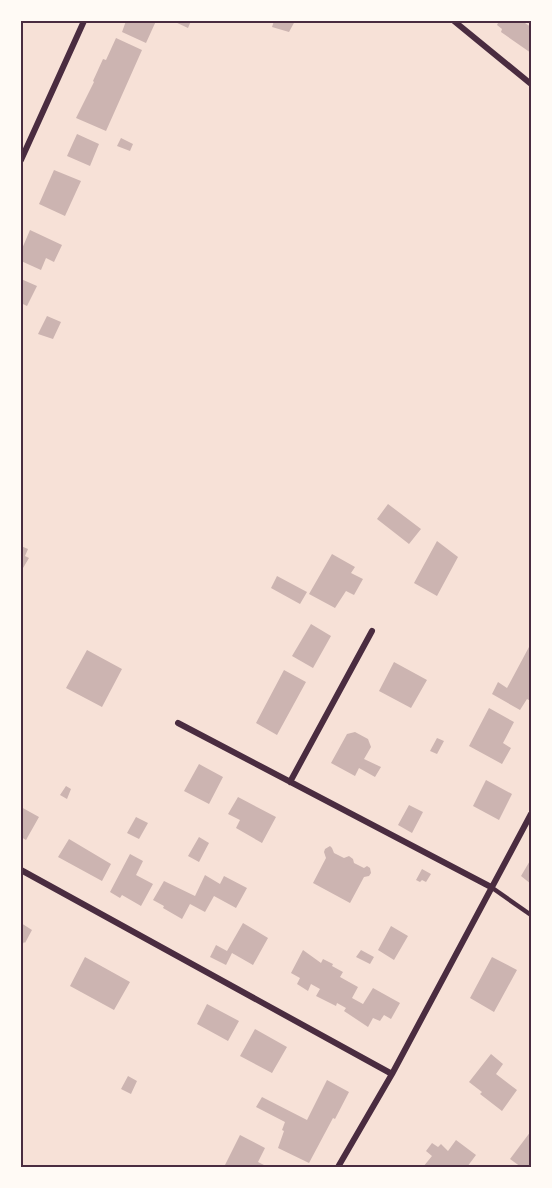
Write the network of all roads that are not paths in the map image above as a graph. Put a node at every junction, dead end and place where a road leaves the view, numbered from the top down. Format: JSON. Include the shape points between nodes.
{"nodes":[{"id":1,"x":84,"y":21,"type":"edge"},
{"id":2,"x":454,"y":21,"type":"edge"},
{"id":3,"x":531,"y":84,"type":"edge"},
{"id":4,"x":21,"y":160,"type":"edge"},
{"id":5,"x":372,"y":631,"type":"dead end"},
{"id":6,"x":178,"y":723,"type":"dead end"},
{"id":7,"x":290,"y":782,"type":"junction"},
{"id":8,"x":531,"y":814,"type":"edge"},
{"id":9,"x":21,"y":870,"type":"edge"},
{"id":10,"x":491,"y":887,"type":"junction"},
{"id":11,"x":531,"y":915,"type":"edge"},
{"id":12,"x":392,"y":1074,"type":"junction"},
{"id":13,"x":338,"y":1167,"type":"edge"}],
"edges":[{"from":1,"to":4,"type":"street"},
{"from":2,"to":3,"type":"street"},
{"from":5,"to":7,"type":"street"},
{"from":6,"to":7,"type":"street"},
{"from":7,"to":10,"type":"street"},
{"from":8,"to":10,"type":"street"},
{"from":9,"to":12,"type":"street"},
{"from":10,"to":11,"type":"lane"},
{"from":10,"to":12,"type":"street"},
{"from":12,"to":13,"type":"street"}]}
